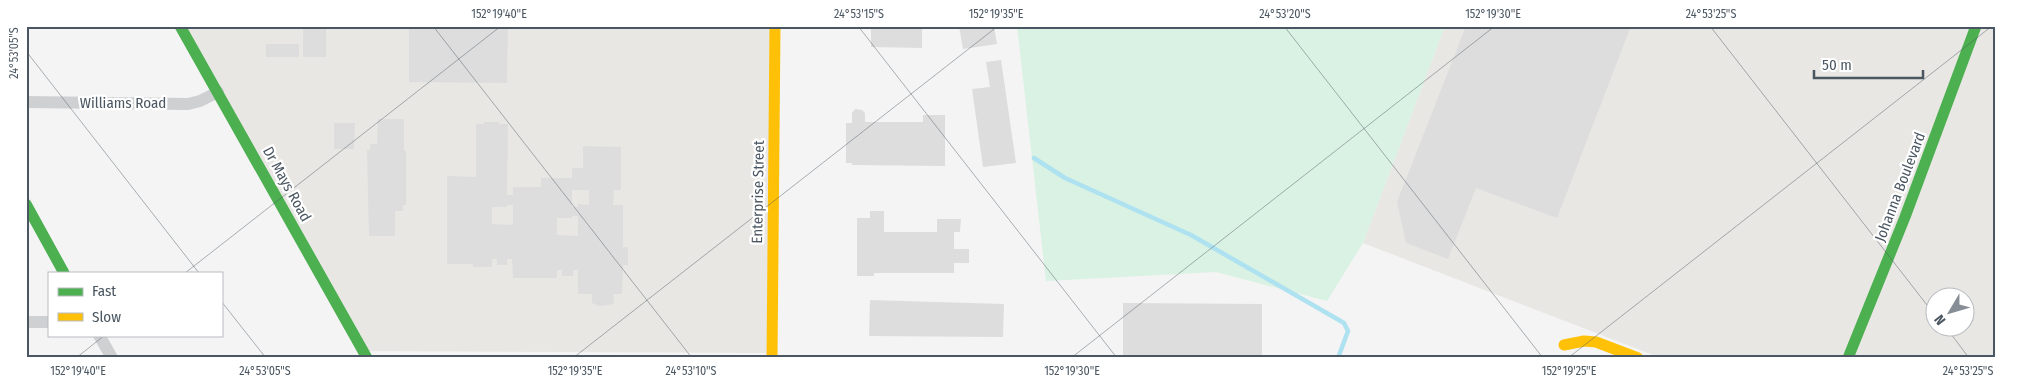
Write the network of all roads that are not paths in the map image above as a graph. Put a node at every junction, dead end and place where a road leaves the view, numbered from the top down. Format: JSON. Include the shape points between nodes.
{"nodes":[{"id":1,"x":180,"y":26,"type":"edge"},
{"id":2,"x":775,"y":26,"type":"edge"},
{"id":3,"x":1976,"y":26,"type":"edge"},
{"id":4,"x":218,"y":92,"type":"junction"},
{"id":5,"x":26,"y":102,"type":"edge"},
{"id":6,"x":26,"y":204,"type":"edge"},
{"id":7,"x":63,"y":272,"type":"edge"},
{"id":8,"x":26,"y":322,"type":"edge"},
{"id":9,"x":48,"y":322,"type":"edge"},
{"id":10,"x":100,"y":336,"type":"edge"},
{"id":11,"x":1564,"y":345,"type":"dead end"},
{"id":12,"x":112,"y":358,"type":"edge"},
{"id":13,"x":367,"y":358,"type":"edge"},
{"id":14,"x":772,"y":358,"type":"edge"},
{"id":15,"x":1638,"y":358,"type":"edge"},
{"id":16,"x":1848,"y":358,"type":"edge"}],
"edges":[{"from":1,"to":4,"type":"street","name":"Dr Mays Road"},
{"from":2,"to":14,"type":"street","name":"Enterprise Street"},
{"from":3,"to":16,"type":"street","name":"Johanna Boulevard"},
{"from":4,"to":5,"type":"street","name":"Williams Road","via":[[188,104]]},
{"from":4,"to":13,"type":"street","name":"Dr Mays Road"},
{"from":6,"to":7,"type":"street"},
{"from":8,"to":9,"type":"street"},
{"from":10,"to":12,"type":"street"},
{"from":11,"to":15,"type":"street","via":[[1596,342]]}]}
